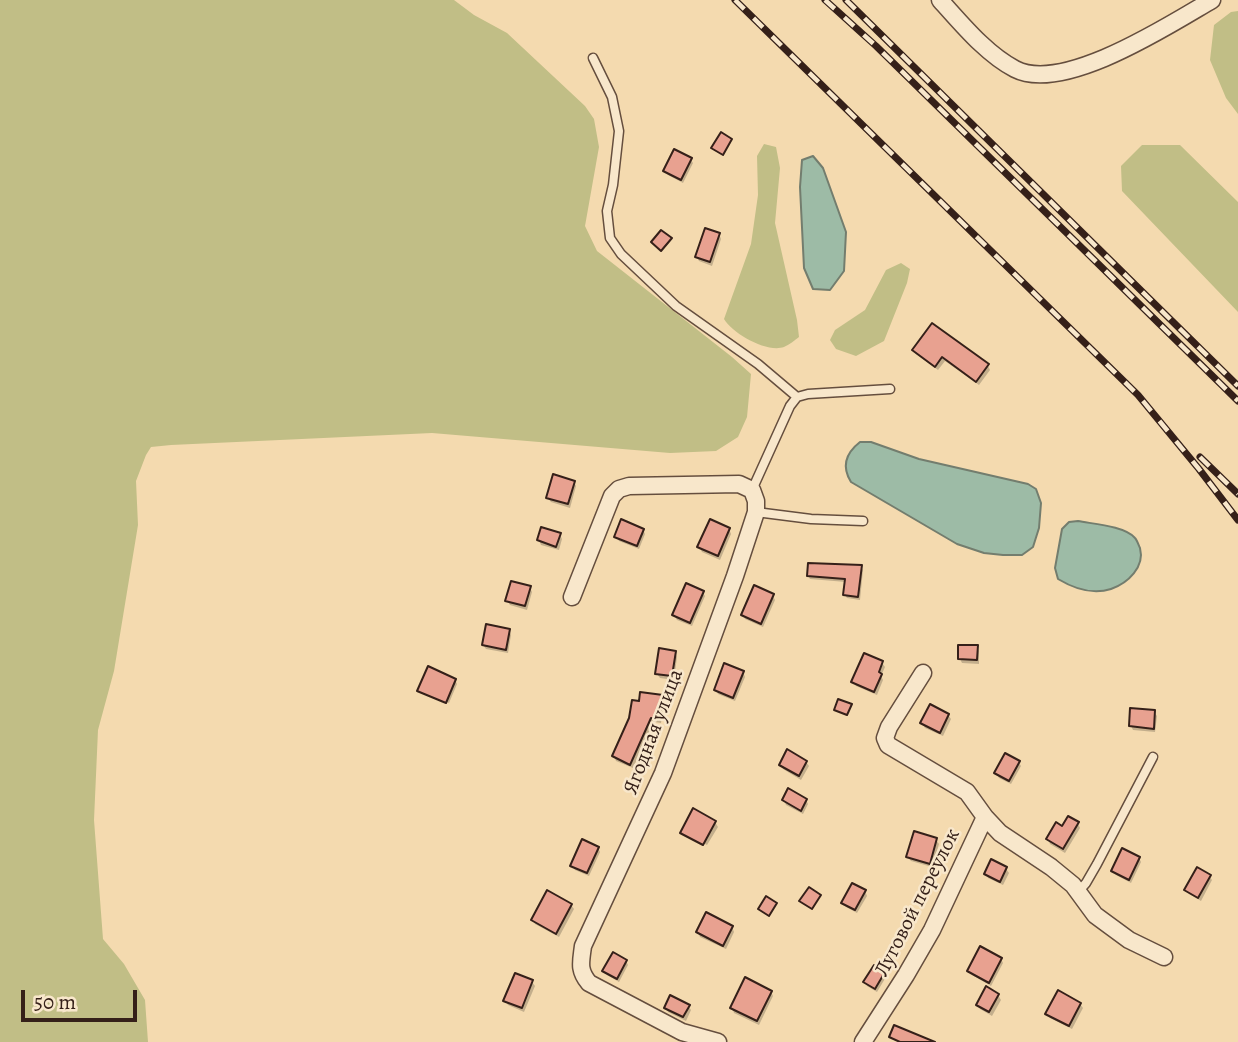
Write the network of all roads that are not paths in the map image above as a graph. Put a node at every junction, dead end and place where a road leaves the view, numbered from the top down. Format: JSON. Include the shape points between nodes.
{"nodes":[{"id":1,"x":940,"y":0,"type":"edge"},
{"id":2,"x":1212,"y":0,"type":"edge"},
{"id":3,"x":593,"y":58,"type":"dead end"},
{"id":4,"x":890,"y":389,"type":"dead end"},
{"id":5,"x":797,"y":397,"type":"junction"},
{"id":6,"x":752,"y":490,"type":"junction"},
{"id":7,"x":756,"y":512,"type":"junction"},
{"id":8,"x":863,"y":520,"type":"dead end"},
{"id":9,"x":572,"y":597,"type":"dead end"},
{"id":10,"x":923,"y":673,"type":"dead end"},
{"id":11,"x":1153,"y":757,"type":"dead end"},
{"id":12,"x":985,"y":817,"type":"junction"},
{"id":13,"x":1078,"y":892,"type":"junction"},
{"id":14,"x":1164,"y":957,"type":"dead end"},
{"id":15,"x":715,"y":1042,"type":"edge"},
{"id":16,"x":863,"y":1042,"type":"edge"}],
"edges":[{"from":1,"to":2,"type":"street","via":[[997,57],[1031,75],[1046,75],[1120,51]]},
{"from":3,"to":5,"type":"lane","via":[[612,97],[619,131],[607,211],[610,238],[676,306]]},
{"from":4,"to":5,"type":"lane"},
{"from":5,"to":6,"type":"lane"},
{"from":6,"to":7,"type":"street","name":"Ягодная улица"},
{"from":6,"to":9,"type":"street","via":[[739,484],[619,489],[612,496]]},
{"from":7,"to":8,"type":"lane"},
{"from":7,"to":15,"type":"street","name":"Ягодная улица","via":[[663,773],[583,946],[581,961],[582,975],[589,983],[682,1032]]},
{"from":10,"to":12,"type":"street","via":[[889,727],[888,745],[967,792]]},
{"from":11,"to":13,"type":"lane"},
{"from":12,"to":13,"type":"street"},
{"from":12,"to":16,"type":"street","name":"Луговой переулок","via":[[932,930]]},
{"from":13,"to":14,"type":"street","via":[[1095,915],[1129,940]]}]}
